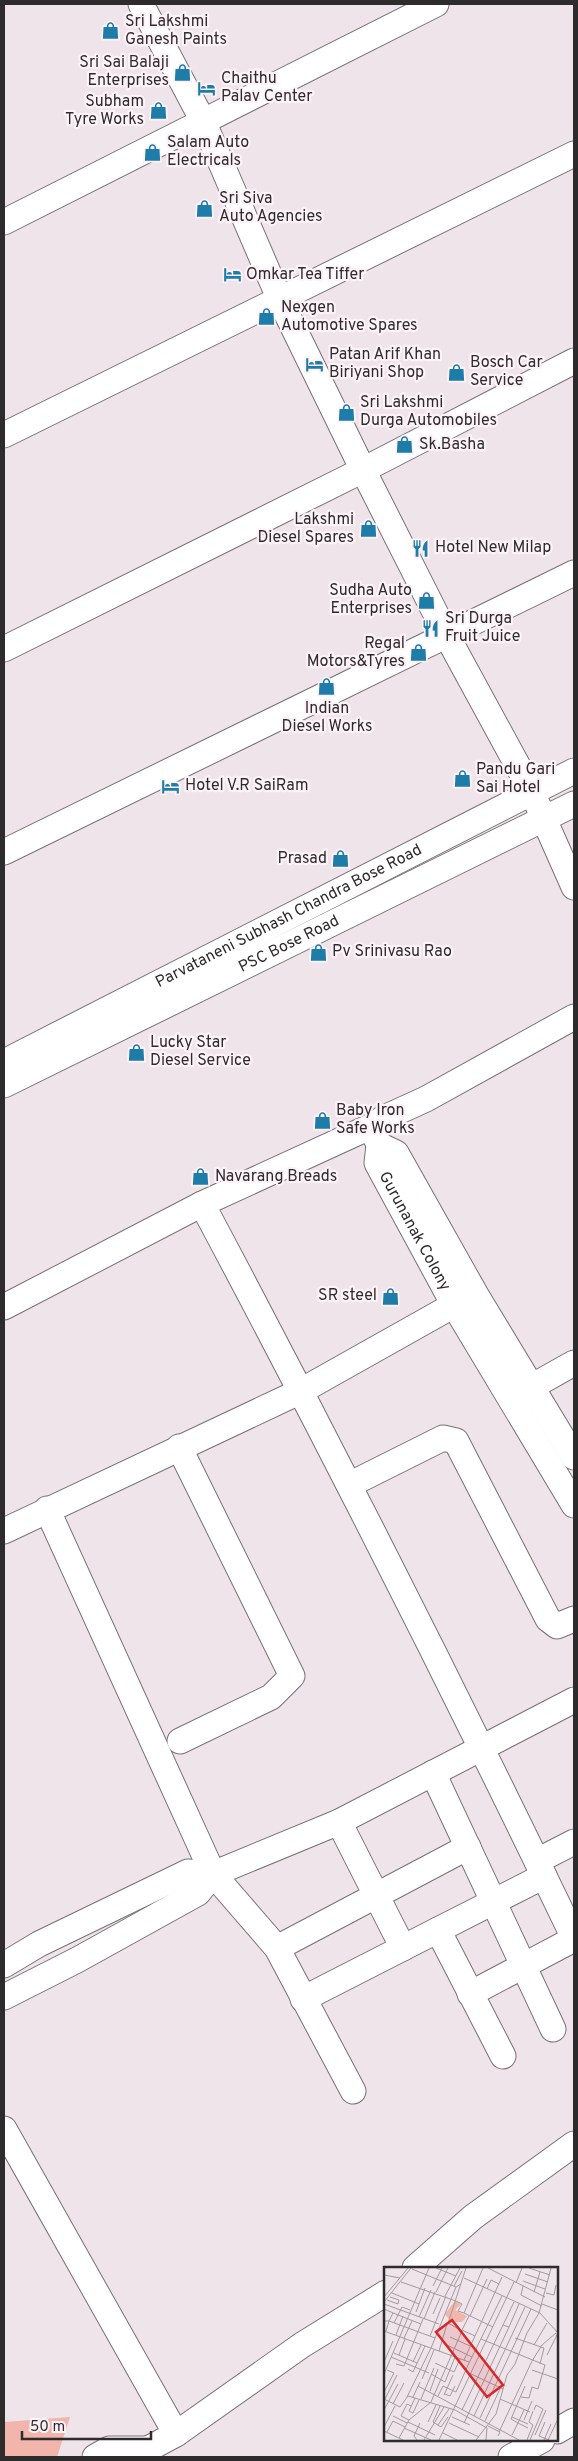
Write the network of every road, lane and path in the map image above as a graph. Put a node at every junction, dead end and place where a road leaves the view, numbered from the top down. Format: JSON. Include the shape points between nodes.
{"nodes":[{"id":1,"x":141,"y":4,"type":"edge"},
{"id":2,"x":436,"y":4,"type":"edge"},
{"id":3,"x":203,"y":121,"type":"junction"},
{"id":4,"x":574,"y":154,"type":"edge"},
{"id":5,"x":4,"y":222,"type":"edge"},
{"id":6,"x":280,"y":300,"type":"junction"},
{"id":7,"x":574,"y":360,"type":"edge"},
{"id":8,"x":4,"y":435,"type":"edge"},
{"id":9,"x":363,"y":470,"type":"junction"},
{"id":10,"x":574,"y":573,"type":"edge"},
{"id":11,"x":447,"y":636,"type":"junction"},
{"id":12,"x":4,"y":649,"type":"edge"},
{"id":13,"x":574,"y":772,"type":"edge"},
{"id":14,"x":532,"y":792,"type":"junction"},
{"id":15,"x":574,"y":804,"type":"edge"},
{"id":16,"x":543,"y":820,"type":"junction"},
{"id":17,"x":4,"y":852,"type":"edge"},
{"id":18,"x":574,"y":887,"type":"edge"},
{"id":19,"x":574,"y":1017,"type":"edge"},
{"id":20,"x":4,"y":1062,"type":"edge"},
{"id":21,"x":4,"y":1085,"type":"edge"},
{"id":22,"x":377,"y":1135,"type":"junction"},
{"id":23,"x":202,"y":1204,"type":"junction"},
{"id":24,"x":454,"y":1305,"type":"junction"},
{"id":25,"x":4,"y":1307,"type":"edge"},
{"id":26,"x":574,"y":1364,"type":"edge"},
{"id":27,"x":533,"y":1386,"type":"junction"},
{"id":28,"x":301,"y":1391,"type":"junction"},
{"id":29,"x":179,"y":1447,"type":"junction"},
{"id":30,"x":574,"y":1457,"type":"edge"},
{"id":31,"x":349,"y":1485,"type":"junction"},
{"id":32,"x":574,"y":1505,"type":"edge"},
{"id":33,"x":47,"y":1509,"type":"junction"},
{"id":34,"x":4,"y":1531,"type":"edge"},
{"id":35,"x":574,"y":1619,"type":"edge"},
{"id":36,"x":574,"y":1700,"type":"edge"},
{"id":37,"x":180,"y":1741,"type":"dead end"},
{"id":38,"x":482,"y":1748,"type":"junction"},
{"id":39,"x":434,"y":1774,"type":"junction"},
{"id":40,"x":339,"y":1822,"type":"junction"},
{"id":41,"x":574,"y":1842,"type":"edge"},
{"id":42,"x":468,"y":1847,"type":"junction"},
{"id":43,"x":541,"y":1868,"type":"junction"},
{"id":44,"x":213,"y":1874,"type":"junction"},
{"id":45,"x":376,"y":1896,"type":"junction"},
{"id":46,"x":494,"y":1902,"type":"junction"},
{"id":47,"x":438,"y":1930,"type":"junction"},
{"id":48,"x":574,"y":1939,"type":"edge"},
{"id":49,"x":277,"y":1948,"type":"junction"},
{"id":50,"x":403,"y":1948,"type":"junction"},
{"id":51,"x":4,"y":1965,"type":"edge"},
{"id":52,"x":523,"y":1966,"type":"junction"},
{"id":53,"x":470,"y":1994,"type":"junction"},
{"id":54,"x":4,"y":1997,"type":"edge"},
{"id":55,"x":302,"y":1999,"type":"junction"},
{"id":56,"x":553,"y":2029,"type":"dead end"},
{"id":57,"x":503,"y":2056,"type":"dead end"},
{"id":58,"x":353,"y":2091,"type":"dead end"},
{"id":59,"x":4,"y":2129,"type":"edge"},
{"id":60,"x":574,"y":2144,"type":"edge"},
{"id":61,"x":417,"y":2267,"type":"edge"},
{"id":62,"x":384,"y":2294,"type":"edge"},
{"id":63,"x":574,"y":2421,"type":"edge"},
{"id":64,"x":558,"y":2430,"type":"edge"},
{"id":65,"x":176,"y":2434,"type":"junction"},
{"id":66,"x":540,"y":2441,"type":"edge"},
{"id":67,"x":144,"y":2453,"type":"edge"},
{"id":68,"x":95,"y":2457,"type":"edge"},
{"id":69,"x":511,"y":2457,"type":"edge"}],
"edges":[{"from":1,"to":3,"type":"street"},
{"from":2,"to":3,"type":"street"},
{"from":3,"to":5,"type":"street"},
{"from":3,"to":6,"type":"street"},
{"from":4,"to":6,"type":"street"},
{"from":6,"to":8,"type":"street"},
{"from":6,"to":9,"type":"street"},
{"from":7,"to":9,"type":"street"},
{"from":9,"to":11,"type":"street"},
{"from":9,"to":12,"type":"street"},
{"from":10,"to":11,"type":"street"},
{"from":11,"to":14,"type":"street"},
{"from":11,"to":17,"type":"street"},
{"from":13,"to":14,"type":"street","name":"Parvataneni Subhash Chandra Bose Road"},
{"from":14,"to":16,"type":"street"},
{"from":14,"to":20,"type":"street","name":"Parvataneni Subhash Chandra Bose Road"},
{"from":15,"to":16,"type":"street","name":"PSC Bose Road"},
{"from":16,"to":18,"type":"street"},
{"from":16,"to":21,"type":"street","name":"PSC Bose Road"},
{"from":19,"to":22,"type":"street","via":[[382,1119]]},
{"from":22,"to":23,"type":"street"},
{"from":22,"to":24,"type":"street","name":"Gurunanak Colony","via":[[377,1163]]},
{"from":22,"to":27,"type":"street","name":"Gurunanak Colony","via":[[396,1153],[476,1295]]},
{"from":23,"to":25,"type":"street"},
{"from":23,"to":28,"type":"street"},
{"from":24,"to":28,"type":"street"},
{"from":24,"to":32,"type":"street","name":"Gurunanak Colony"},
{"from":26,"to":27,"type":"street"},
{"from":27,"to":30,"type":"street","name":"Gurunanak Colony"},
{"from":28,"to":29,"type":"street"},
{"from":28,"to":31,"type":"street"},
{"from":29,"to":33,"type":"street"},
{"from":29,"to":37,"type":"street","via":[[292,1676],[271,1697]]},
{"from":31,"to":35,"type":"street","via":[[444,1438],[456,1441],[548,1619],[557,1626]]},
{"from":31,"to":38,"type":"street"},
{"from":33,"to":34,"type":"street"},
{"from":33,"to":44,"type":"street"},
{"from":36,"to":38,"type":"street"},
{"from":38,"to":39,"type":"street"},
{"from":38,"to":43,"type":"street"},
{"from":39,"to":40,"type":"street"},
{"from":39,"to":42,"type":"street"},
{"from":40,"to":44,"type":"street"},
{"from":40,"to":45,"type":"street"},
{"from":41,"to":43,"type":"street"},
{"from":42,"to":45,"type":"street"},
{"from":42,"to":46,"type":"street"},
{"from":43,"to":46,"type":"street"},
{"from":43,"to":48,"type":"street"},
{"from":44,"to":49,"type":"street"},
{"from":44,"to":51,"type":"street","via":[[188,1872],[40,1944]]},
{"from":44,"to":54,"type":"street","via":[[198,1893]]},
{"from":45,"to":49,"type":"street"},
{"from":45,"to":50,"type":"street"},
{"from":46,"to":47,"type":"street"},
{"from":46,"to":52,"type":"street"},
{"from":47,"to":50,"type":"street"},
{"from":47,"to":53,"type":"street"},
{"from":48,"to":52,"type":"street"},
{"from":49,"to":55,"type":"street"},
{"from":50,"to":55,"type":"street"},
{"from":52,"to":53,"type":"street"},
{"from":52,"to":56,"type":"street"},
{"from":53,"to":57,"type":"street"},
{"from":55,"to":58,"type":"street"},
{"from":59,"to":65,"type":"street"},
{"from":60,"to":61,"type":"street","via":[[473,2217]]},
{"from":62,"to":65,"type":"street","via":[[302,2345]]},
{"from":63,"to":64,"type":"street"},
{"from":65,"to":67,"type":"street"},
{"from":66,"to":69,"type":"street"},
{"from":67,"to":68,"type":"street","via":[[109,2449]]}]}
